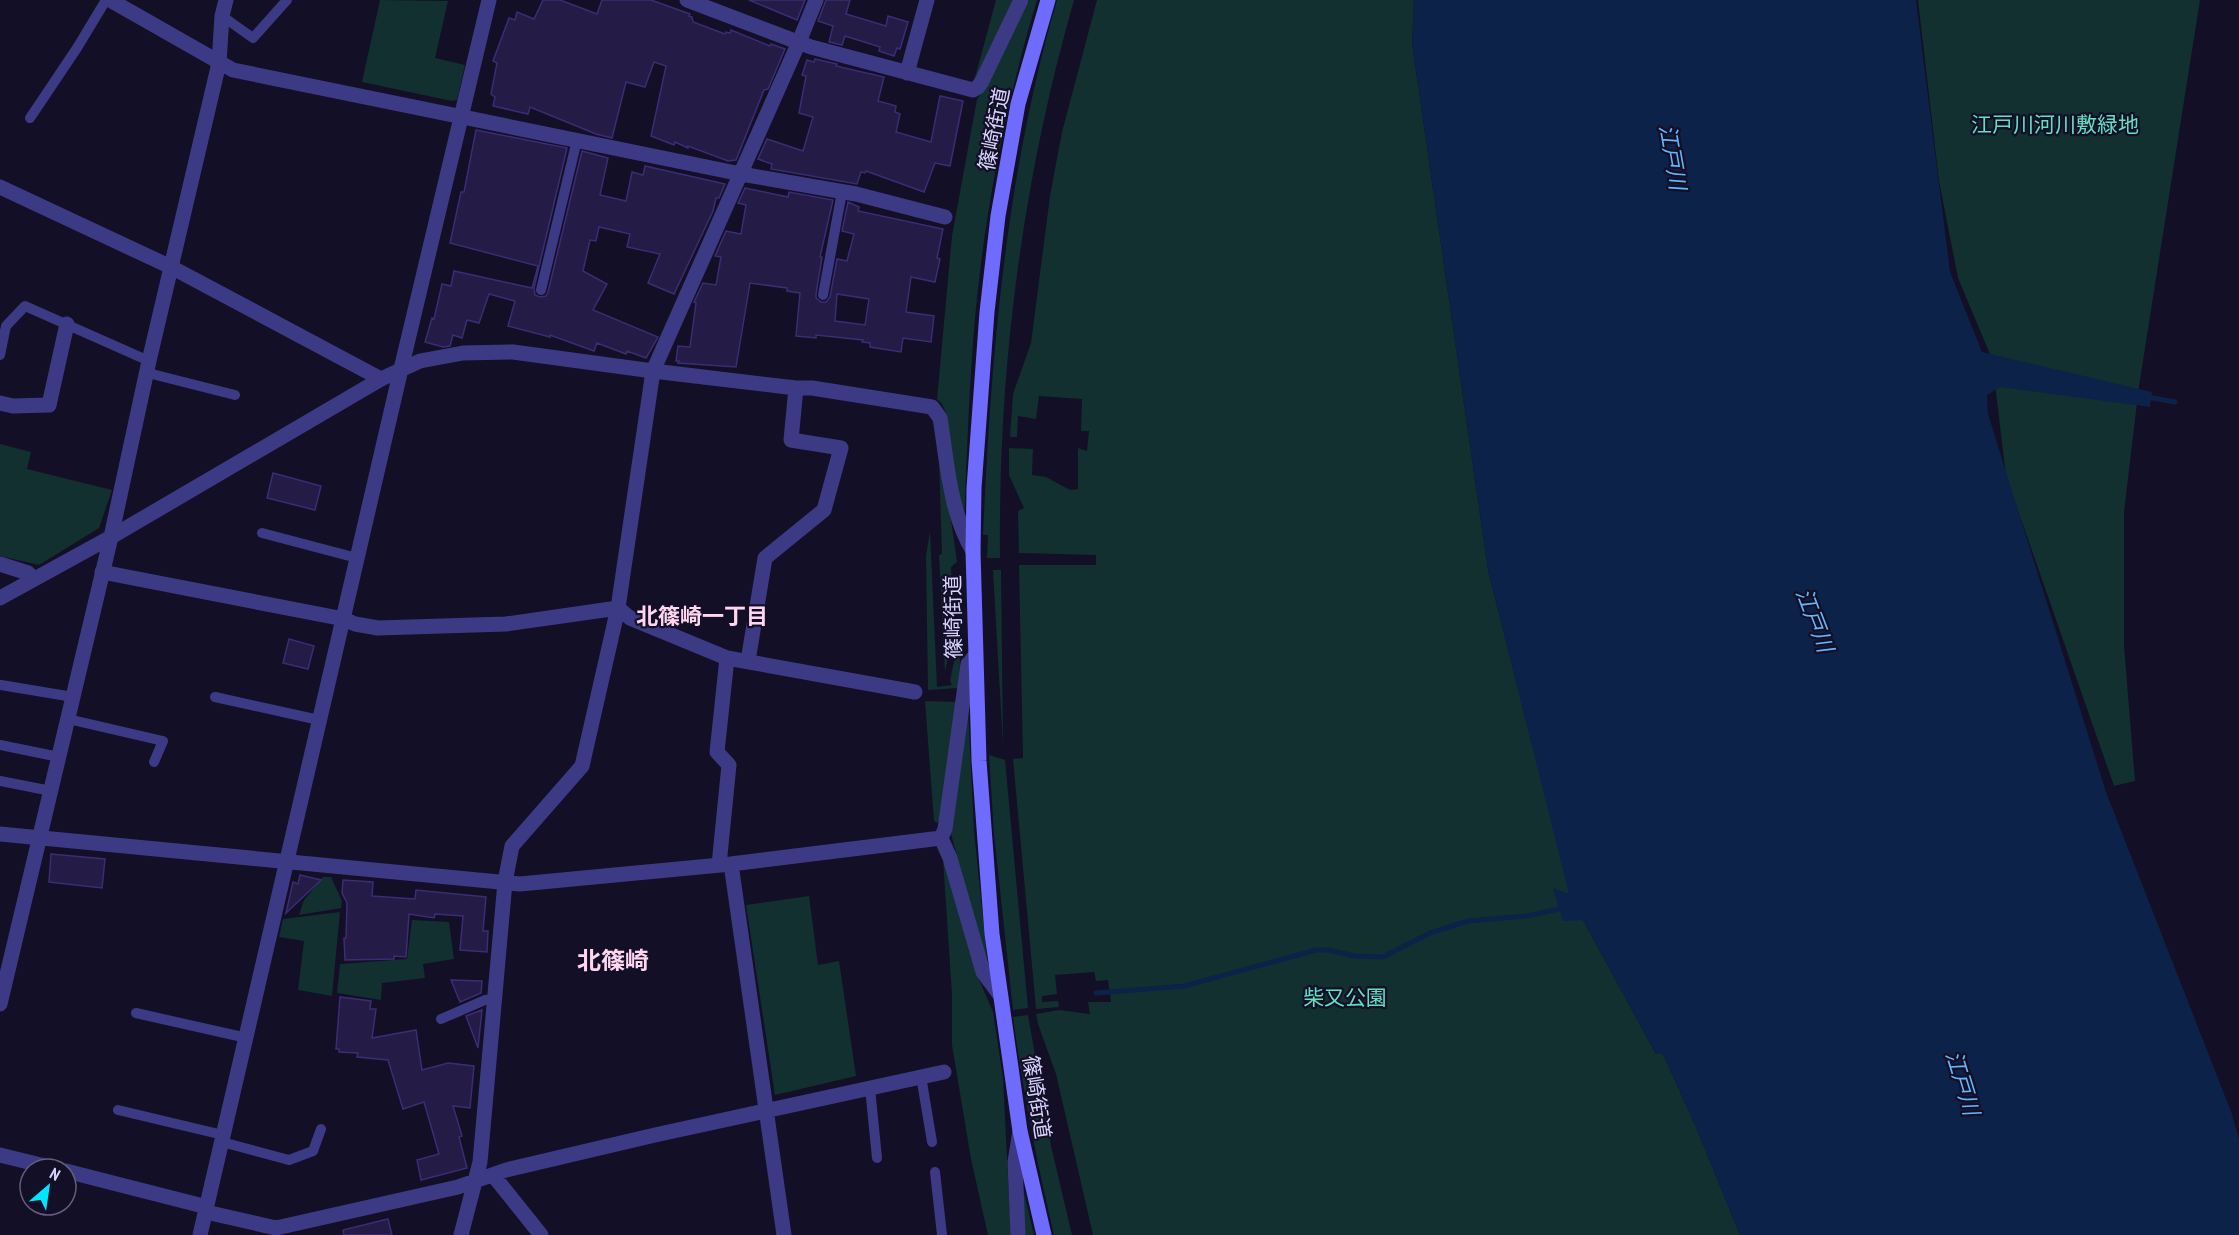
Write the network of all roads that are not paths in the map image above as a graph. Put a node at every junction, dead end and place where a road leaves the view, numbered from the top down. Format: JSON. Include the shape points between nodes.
{"nodes":[{"id":1,"x":108,"y":0,"type":"edge"},
{"id":2,"x":226,"y":0,"type":"edge"},
{"id":3,"x":287,"y":0,"type":"edge"},
{"id":4,"x":489,"y":0,"type":"edge"},
{"id":5,"x":687,"y":0,"type":"edge"},
{"id":6,"x":816,"y":0,"type":"edge"},
{"id":7,"x":927,"y":0,"type":"edge"},
{"id":8,"x":1021,"y":0,"type":"edge"},
{"id":9,"x":1048,"y":0,"type":"edge"},
{"id":10,"x":222,"y":16,"type":"junction"},
{"id":11,"x":800,"y":42,"type":"junction"},
{"id":12,"x":219,"y":63,"type":"junction"},
{"id":13,"x":907,"y":73,"type":"junction"},
{"id":14,"x":462,"y":116,"type":"junction"},
{"id":15,"x":30,"y":118,"type":"dead end"},
{"id":16,"x":577,"y":140,"type":"junction"},
{"id":17,"x":741,"y":174,"type":"junction"},
{"id":18,"x":0,"y":187,"type":"edge"},
{"id":19,"x":842,"y":192,"type":"junction"},
{"id":20,"x":945,"y":217,"type":"dead end"},
{"id":21,"x":171,"y":267,"type":"junction"},
{"id":22,"x":541,"y":290,"type":"dead end"},
{"id":23,"x":823,"y":295,"type":"dead end"},
{"id":24,"x":66,"y":324,"type":"junction"},
{"id":25,"x":0,"y":355,"type":"edge"},
{"id":26,"x":148,"y":367,"type":"junction"},
{"id":27,"x":401,"y":369,"type":"junction"},
{"id":28,"x":653,"y":371,"type":"junction"},
{"id":29,"x":381,"y":379,"type":"junction"},
{"id":30,"x":796,"y":388,"type":"junction"},
{"id":31,"x":235,"y":395,"type":"dead end"},
{"id":32,"x":0,"y":403,"type":"edge"},
{"id":33,"x":262,"y":533,"type":"dead end"},
{"id":34,"x":111,"y":537,"type":"junction"},
{"id":35,"x":973,"y":550,"type":"junction"},
{"id":36,"x":357,"y":558,"type":"junction"},
{"id":37,"x":0,"y":564,"type":"edge"},
{"id":38,"x":102,"y":572,"type":"junction"},
{"id":39,"x":34,"y":579,"type":"junction"},
{"id":40,"x":0,"y":598,"type":"edge"},
{"id":41,"x":618,"y":608,"type":"junction"},
{"id":42,"x":344,"y":619,"type":"junction"},
{"id":43,"x":975,"y":656,"type":"junction"},
{"id":44,"x":727,"y":657,"type":"junction"},
{"id":45,"x":748,"y":661,"type":"junction"},
{"id":46,"x":1,"y":685,"type":"edge"},
{"id":47,"x":915,"y":692,"type":"dead end"},
{"id":48,"x":73,"y":697,"type":"junction"},
{"id":49,"x":215,"y":697,"type":"dead end"},
{"id":50,"x":68,"y":719,"type":"junction"},
{"id":51,"x":319,"y":720,"type":"junction"},
{"id":52,"x":0,"y":745,"type":"edge"},
{"id":53,"x":59,"y":757,"type":"junction"},
{"id":54,"x":154,"y":762,"type":"dead end"},
{"id":55,"x":0,"y":780,"type":"edge"},
{"id":56,"x":51,"y":791,"type":"junction"},
{"id":57,"x":0,"y":834,"type":"edge"},
{"id":58,"x":40,"y":838,"type":"junction"},
{"id":59,"x":941,"y":838,"type":"junction"},
{"id":60,"x":288,"y":861,"type":"junction"},
{"id":61,"x":725,"y":865,"type":"junction"},
{"id":62,"x":505,"y":882,"type":"junction"},
{"id":63,"x":1000,"y":995,"type":"junction"},
{"id":64,"x":494,"y":999,"type":"junction"},
{"id":65,"x":0,"y":1004,"type":"edge"},
{"id":66,"x":136,"y":1013,"type":"dead end"},
{"id":67,"x":441,"y":1019,"type":"dead end"},
{"id":68,"x":247,"y":1038,"type":"junction"},
{"id":69,"x":944,"y":1072,"type":"dead end"},
{"id":70,"x":921,"y":1076,"type":"junction"},
{"id":71,"x":870,"y":1088,"type":"junction"},
{"id":72,"x":118,"y":1110,"type":"dead end"},
{"id":73,"x":767,"y":1112,"type":"junction"},
{"id":74,"x":321,"y":1130,"type":"dead end"},
{"id":75,"x":1020,"y":1131,"type":"junction"},
{"id":76,"x":223,"y":1139,"type":"junction"},
{"id":77,"x":932,"y":1142,"type":"dead end"},
{"id":78,"x":0,"y":1155,"type":"edge"},
{"id":79,"x":877,"y":1158,"type":"dead end"},
{"id":80,"x":18,"y":1159,"type":"edge"},
{"id":81,"x":935,"y":1172,"type":"dead end"},
{"id":82,"x":78,"y":1174,"type":"edge"},
{"id":83,"x":493,"y":1175,"type":"junction"},
{"id":84,"x":476,"y":1181,"type":"junction"},
{"id":85,"x":206,"y":1209,"type":"junction"},
{"id":86,"x":200,"y":1235,"type":"edge"},
{"id":87,"x":461,"y":1235,"type":"edge"},
{"id":88,"x":541,"y":1235,"type":"edge"},
{"id":89,"x":784,"y":1235,"type":"edge"},
{"id":90,"x":942,"y":1235,"type":"edge"},
{"id":91,"x":1018,"y":1235,"type":"edge"},
{"id":92,"x":1044,"y":1235,"type":"edge"}],
"edges":[{"from":1,"to":12,"type":"street"},
{"from":1,"to":15,"type":"lane"},
{"from":2,"to":10,"type":"street"},
{"from":3,"to":10,"type":"lane","via":[[253,38]]},
{"from":4,"to":14,"type":"street"},
{"from":5,"to":11,"type":"street"},
{"from":6,"to":11,"type":"street"},
{"from":7,"to":13,"type":"street"},
{"from":8,"to":13,"type":"street","via":[[978,87],[973,90]]},
{"from":9,"to":35,"type":"main road","name":"篠崎街道","via":[[1018,104],[998,216],[986,324]]},
{"from":10,"to":12,"type":"street"},
{"from":11,"to":13,"type":"street"},
{"from":11,"to":17,"type":"street"},
{"from":12,"to":14,"type":"street","via":[[233,70]]},
{"from":12,"to":21,"type":"street"},
{"from":14,"to":16,"type":"street"},
{"from":14,"to":27,"type":"street"},
{"from":16,"to":17,"type":"street"},
{"from":16,"to":22,"type":"lane"},
{"from":17,"to":19,"type":"street"},
{"from":17,"to":28,"type":"street"},
{"from":18,"to":21,"type":"street"},
{"from":19,"to":20,"type":"street"},
{"from":19,"to":23,"type":"lane"},
{"from":21,"to":26,"type":"street"},
{"from":21,"to":29,"type":"street"},
{"from":24,"to":25,"type":"lane","via":[[25,306],[6,326]]},
{"from":24,"to":26,"type":"lane"},
{"from":24,"to":32,"type":"street","via":[[49,405]]},
{"from":26,"to":31,"type":"lane"},
{"from":26,"to":34,"type":"street"},
{"from":27,"to":28,"type":"street","via":[[462,353],[513,352]]},
{"from":27,"to":29,"type":"street"},
{"from":27,"to":36,"type":"street"},
{"from":28,"to":30,"type":"street"},
{"from":28,"to":41,"type":"street"},
{"from":29,"to":34,"type":"street"},
{"from":30,"to":35,"type":"street","via":[[932,407],[940,418],[957,517]]},
{"from":30,"to":45,"type":"street","via":[[791,440],[841,448],[824,510],[765,558]]},
{"from":33,"to":36,"type":"lane"},
{"from":34,"to":38,"type":"street"},
{"from":34,"to":39,"type":"street"},
{"from":35,"to":43,"type":"main road","name":"篠崎街道"},
{"from":36,"to":42,"type":"street"},
{"from":37,"to":39,"type":"street"},
{"from":38,"to":42,"type":"street"},
{"from":38,"to":48,"type":"street"},
{"from":39,"to":40,"type":"street"},
{"from":41,"to":42,"type":"street","via":[[506,624],[378,628]]},
{"from":41,"to":44,"type":"street","via":[[630,618]]},
{"from":41,"to":62,"type":"street","via":[[582,766],[512,846]]},
{"from":42,"to":51,"type":"street"},
{"from":43,"to":59,"type":"street","via":[[968,663]]},
{"from":43,"to":63,"type":"main road","name":"篠崎街道","via":[[979,772]]},
{"from":44,"to":45,"type":"street"},
{"from":44,"to":61,"type":"street","via":[[717,752],[729,765]]},
{"from":45,"to":47,"type":"street"},
{"from":46,"to":48,"type":"lane"},
{"from":48,"to":50,"type":"street"},
{"from":49,"to":51,"type":"lane"},
{"from":50,"to":53,"type":"street"},
{"from":50,"to":54,"type":"lane","via":[[163,741]]},
{"from":51,"to":60,"type":"street"},
{"from":52,"to":53,"type":"lane"},
{"from":53,"to":56,"type":"street"},
{"from":55,"to":56,"type":"lane"},
{"from":56,"to":58,"type":"street"},
{"from":57,"to":58,"type":"street"},
{"from":58,"to":60,"type":"street"},
{"from":58,"to":65,"type":"street"},
{"from":59,"to":61,"type":"street"},
{"from":59,"to":63,"type":"street","via":[[982,972]]},
{"from":60,"to":62,"type":"street"},
{"from":60,"to":68,"type":"street"},
{"from":61,"to":62,"type":"street","via":[[520,884]]},
{"from":61,"to":73,"type":"street"},
{"from":62,"to":64,"type":"street"},
{"from":63,"to":75,"type":"main road","name":"篠崎街道"},
{"from":64,"to":67,"type":"lane"},
{"from":64,"to":84,"type":"street"},
{"from":66,"to":68,"type":"lane"},
{"from":68,"to":76,"type":"street"},
{"from":69,"to":70,"type":"street"},
{"from":70,"to":71,"type":"street"},
{"from":70,"to":77,"type":"lane"},
{"from":71,"to":73,"type":"street"},
{"from":71,"to":79,"type":"lane"},
{"from":72,"to":76,"type":"lane"},
{"from":73,"to":83,"type":"street"},
{"from":73,"to":89,"type":"street"},
{"from":74,"to":76,"type":"lane","via":[[313,1151],[289,1160]]},
{"from":75,"to":91,"type":"street","via":[[1015,1162]]},
{"from":75,"to":92,"type":"main road","name":"篠崎街道"},
{"from":76,"to":85,"type":"street"},
{"from":78,"to":80,"type":"street"},
{"from":81,"to":90,"type":"lane"},
{"from":82,"to":85,"type":"street"},
{"from":83,"to":84,"type":"street"},
{"from":83,"to":88,"type":"street"},
{"from":84,"to":85,"type":"street","via":[[276,1228]]},
{"from":84,"to":87,"type":"street"},
{"from":85,"to":86,"type":"street"}]}
